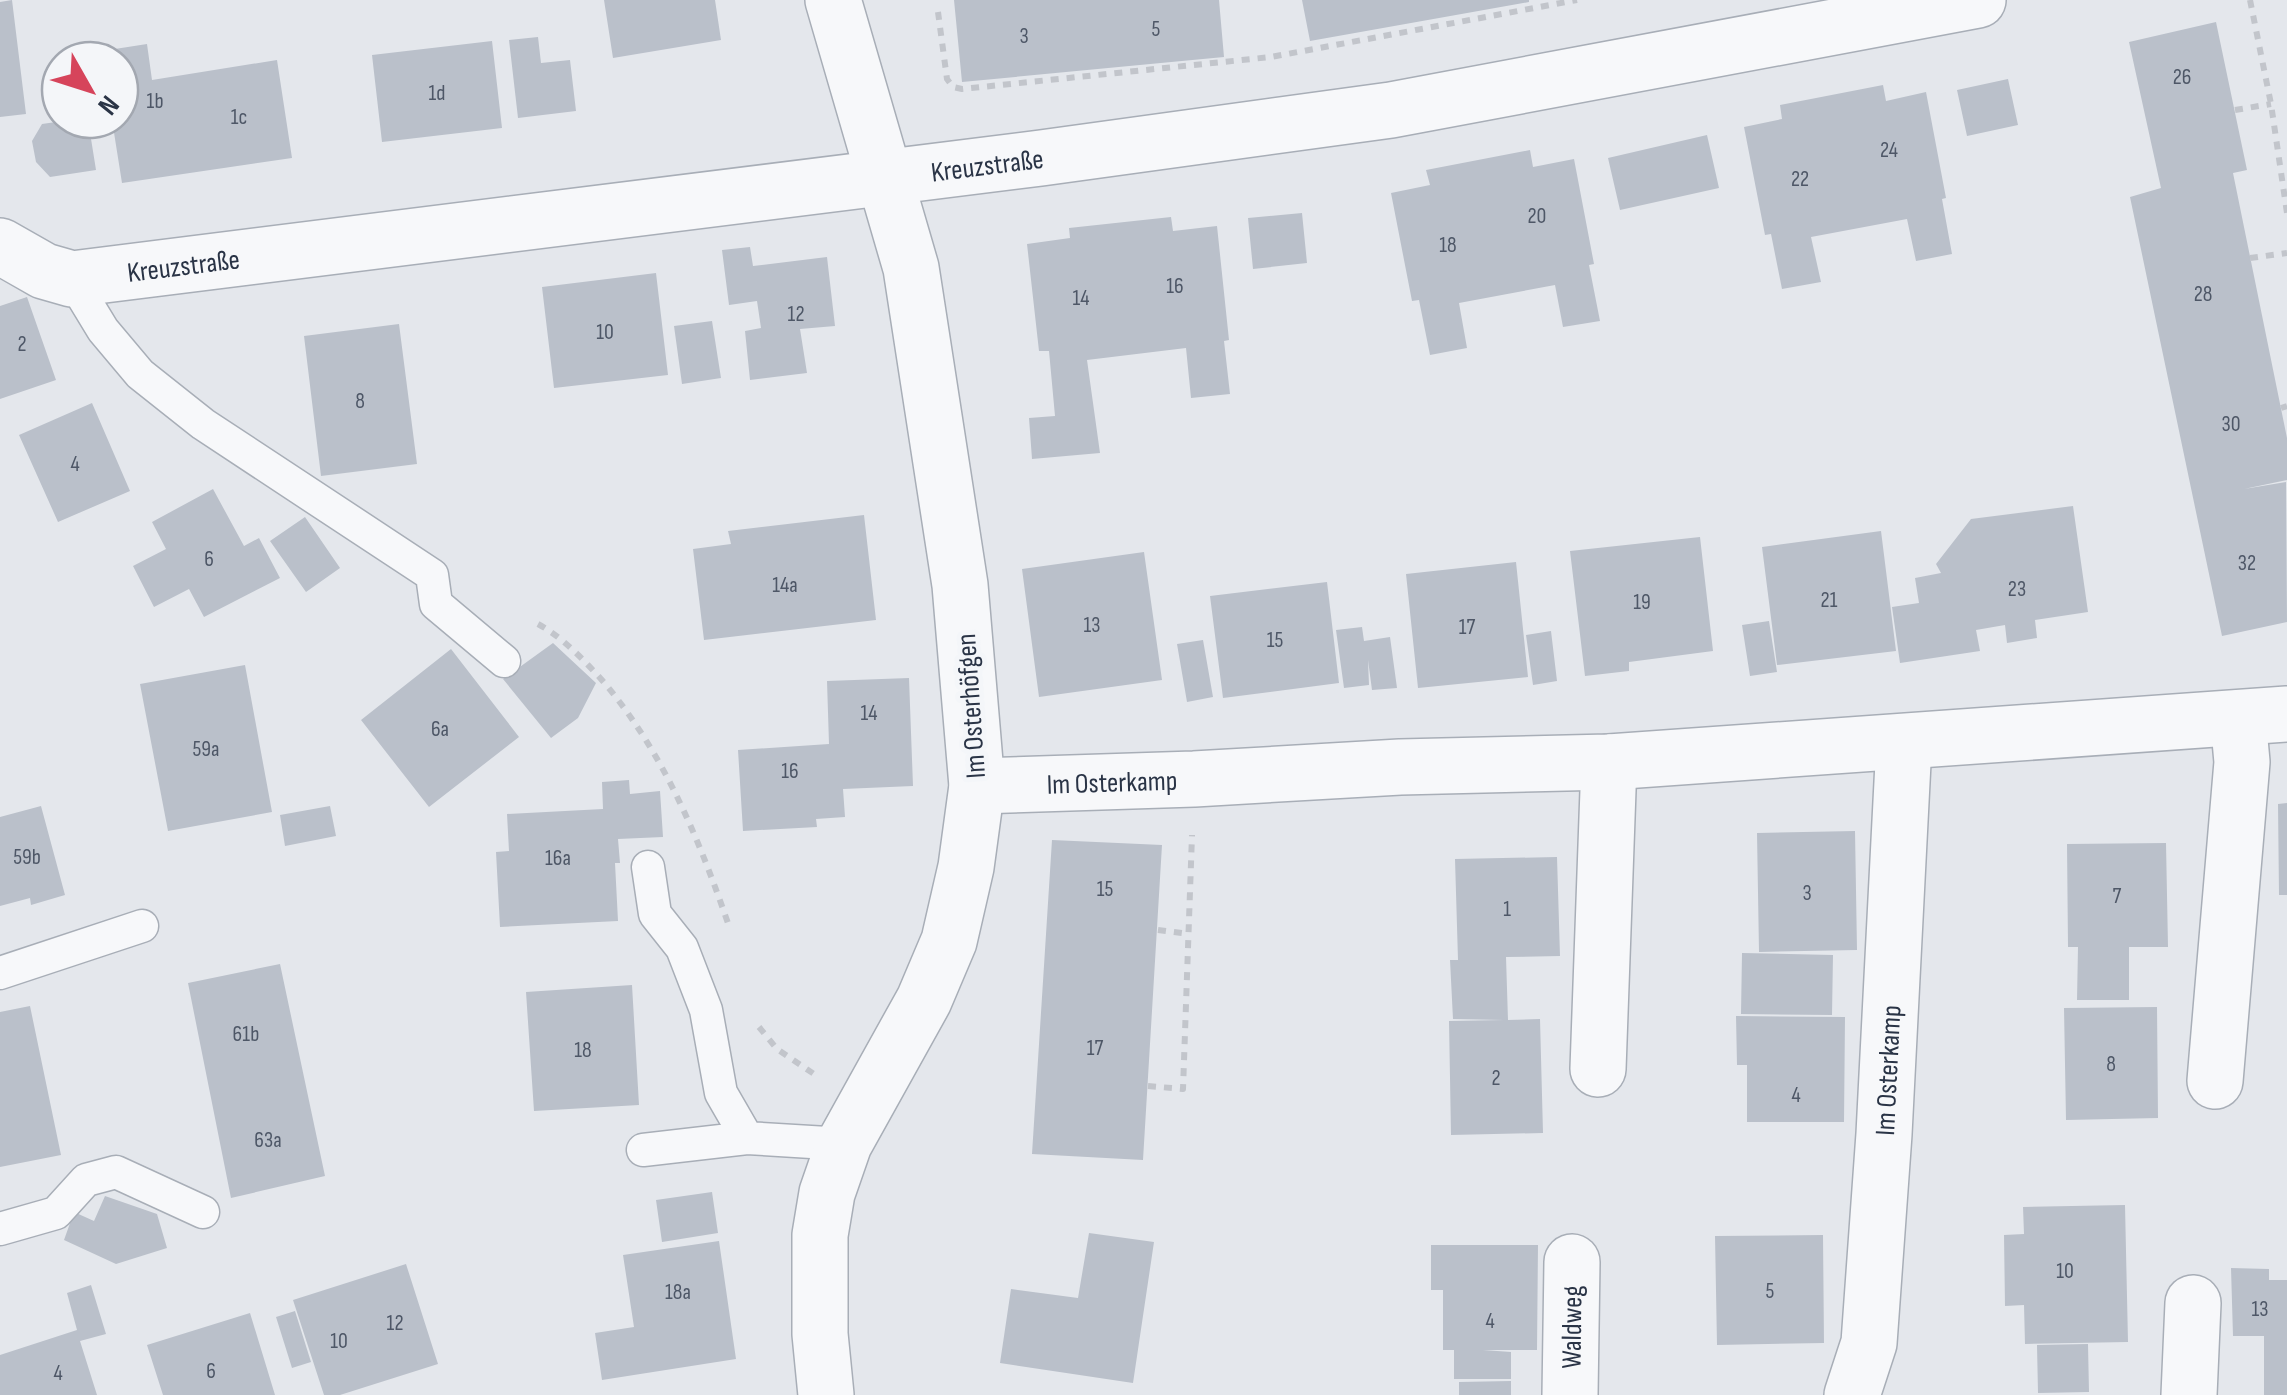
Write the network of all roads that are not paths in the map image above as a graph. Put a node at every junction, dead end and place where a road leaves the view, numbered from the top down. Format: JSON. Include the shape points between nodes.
{"nodes":[{"id":1,"x":833,"y":0,"type":"edge"},
{"id":2,"x":1978,"y":0,"type":"edge"},
{"id":3,"x":883,"y":178,"type":"junction"},
{"id":4,"x":0,"y":246,"type":"edge"},
{"id":5,"x":72,"y":279,"type":"junction"},
{"id":6,"x":504,"y":660,"type":"dead end"},
{"id":7,"x":2262,"y":716,"type":"edge"},
{"id":8,"x":1904,"y":743,"type":"junction"},
{"id":9,"x":1608,"y":762,"type":"junction"},
{"id":10,"x":977,"y":786,"type":"junction"},
{"id":11,"x":648,"y":866,"type":"dead end"},
{"id":12,"x":142,"y":926,"type":"dead end"},
{"id":13,"x":0,"y":972,"type":"edge"},
{"id":14,"x":1598,"y":1069,"type":"dead end"},
{"id":15,"x":2215,"y":1081,"type":"dead end"},
{"id":16,"x":746,"y":1138,"type":"junction"},
{"id":17,"x":844,"y":1144,"type":"junction"},
{"id":18,"x":643,"y":1150,"type":"dead end"},
{"id":19,"x":203,"y":1212,"type":"dead end"},
{"id":20,"x":0,"y":1230,"type":"edge"},
{"id":21,"x":1572,"y":1262,"type":"dead end"},
{"id":22,"x":2193,"y":1303,"type":"dead end"},
{"id":23,"x":826,"y":1395,"type":"edge"},
{"id":24,"x":1570,"y":1395,"type":"edge"},
{"id":25,"x":1852,"y":1395,"type":"edge"},
{"id":26,"x":2189,"y":1395,"type":"edge"}],
"edges":[{"from":1,"to":3,"type":"street","name":"Im Osterhöfgen"},
{"from":2,"to":3,"type":"street","name":"Kreuzstraße","via":[[1391,110]]},
{"from":3,"to":5,"type":"street","name":"Kreuzstraße"},
{"from":3,"to":10,"type":"street","name":"Im Osterhöfgen","via":[[911,268],[932,391],[960,585]]},
{"from":4,"to":5,"type":"street","name":"Kreuzstraße"},
{"from":5,"to":6,"type":"lane","via":[[140,374],[203,424],[432,575],[436,604]]},
{"from":7,"to":8,"type":"street","name":"Im Osterkamp"},
{"from":7,"to":15,"type":"street","name":"Im Osterkamp","via":[[2242,762]]},
{"from":8,"to":9,"type":"street","name":"Im Osterkamp"},
{"from":8,"to":25,"type":"street","name":"Im Osterkamp","via":[[1869,1343]]},
{"from":9,"to":10,"type":"street","name":"Im Osterkamp"},
{"from":9,"to":14,"type":"street"},
{"from":10,"to":17,"type":"street","name":"Im Osterhöfgen","via":[[949,941]]},
{"from":11,"to":16,"type":"lane","via":[[655,914],[682,948],[706,1010],[721,1093]]},
{"from":12,"to":13,"type":"lane"},
{"from":16,"to":17,"type":"lane"},
{"from":16,"to":18,"type":"lane"},
{"from":17,"to":23,"type":"street","name":"Im Osterhöfgen","via":[[820,1235]]},
{"from":19,"to":20,"type":"lane","via":[[116,1172],[86,1180],[56,1213]]},
{"from":21,"to":24,"type":"street","name":"Waldweg"},
{"from":22,"to":26,"type":"street"}]}
